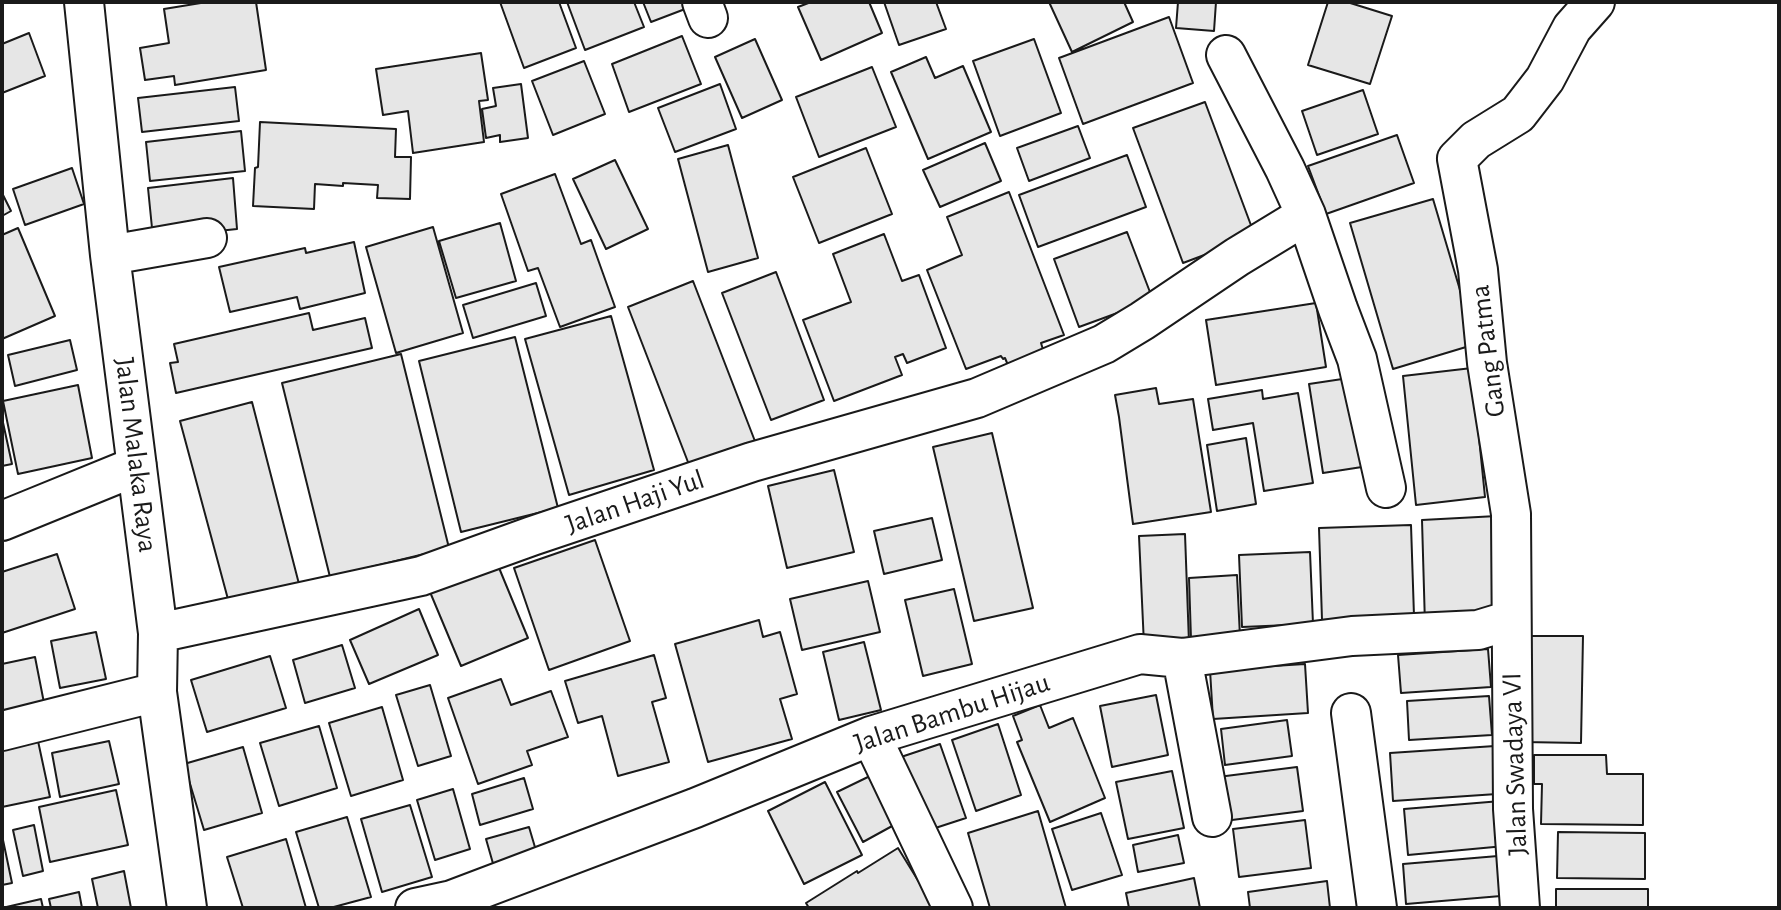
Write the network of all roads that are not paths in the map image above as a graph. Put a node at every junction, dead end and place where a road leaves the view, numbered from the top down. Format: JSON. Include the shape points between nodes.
{"nodes":[{"id":1,"x":84,"y":2,"type":"edge"},
{"id":2,"x":1595,"y":2,"type":"edge"},
{"id":3,"x":1226,"y":55,"type":"dead end"},
{"id":4,"x":1307,"y":215,"type":"junction"},
{"id":5,"x":207,"y":237,"type":"dead end"},
{"id":6,"x":110,"y":255,"type":"junction"},
{"id":7,"x":136,"y":466,"type":"junction"},
{"id":8,"x":1386,"y":488,"type":"dead end"},
{"id":9,"x":2,"y":521,"type":"edge"},
{"id":10,"x":1511,"y":621,"type":"junction"},
{"id":11,"x":158,"y":633,"type":"junction"},
{"id":12,"x":1182,"y":658,"type":"junction"},
{"id":13,"x":157,"y":692,"type":"junction"},
{"id":14,"x":1351,"y":713,"type":"dead end"},
{"id":15,"x":2,"y":732,"type":"edge"},
{"id":16,"x":871,"y":736,"type":"junction"},
{"id":17,"x":1212,"y":817,"type":"dead end"},
{"id":18,"x":187,"y":908,"type":"edge"},
{"id":19,"x":415,"y":908,"type":"edge"},
{"id":20,"x":953,"y":908,"type":"edge"},
{"id":21,"x":1377,"y":908,"type":"edge"},
{"id":22,"x":1521,"y":908,"type":"edge"}],
"edges":[{"from":1,"to":6,"type":"street","name":"Jalan Malaka Raya"},
{"from":2,"to":10,"type":"street","name":"Gang Patma","via":[[1572,27],[1545,79],[1518,114],[1476,139],[1457,159],[1478,270],[1487,363],[1511,514]]},
{"from":3,"to":4,"type":"street"},
{"from":4,"to":8,"type":"street","via":[[1357,359]]},
{"from":4,"to":11,"type":"street","name":"Jalan Haji Yul","via":[[1104,344],[977,398],[752,462],[421,576]]},
{"from":5,"to":6,"type":"street"},
{"from":6,"to":7,"type":"street","name":"Jalan Malaka Raya"},
{"from":7,"to":9,"type":"street"},
{"from":7,"to":11,"type":"street","name":"Jalan Malaka Raya"},
{"from":10,"to":12,"type":"street","name":"Jalan Bambu Hijau","via":[[1478,630],[1352,636]]},
{"from":10,"to":22,"type":"street","name":"Jalan Swadaya VI","via":[[1513,809]]},
{"from":11,"to":13,"type":"street","name":"Jalan Malaka Raya"},
{"from":12,"to":16,"type":"street","name":"Jalan Bambu Hijau","via":[[1140,654]]},
{"from":12,"to":17,"type":"street"},
{"from":13,"to":15,"type":"street"},
{"from":13,"to":18,"type":"street","name":"Jalan Malaka Raya"},
{"from":14,"to":21,"type":"street"},
{"from":16,"to":19,"type":"street","name":"Jalan Bambu Hijau","via":[[453,900]]},
{"from":16,"to":20,"type":"street"}]}
